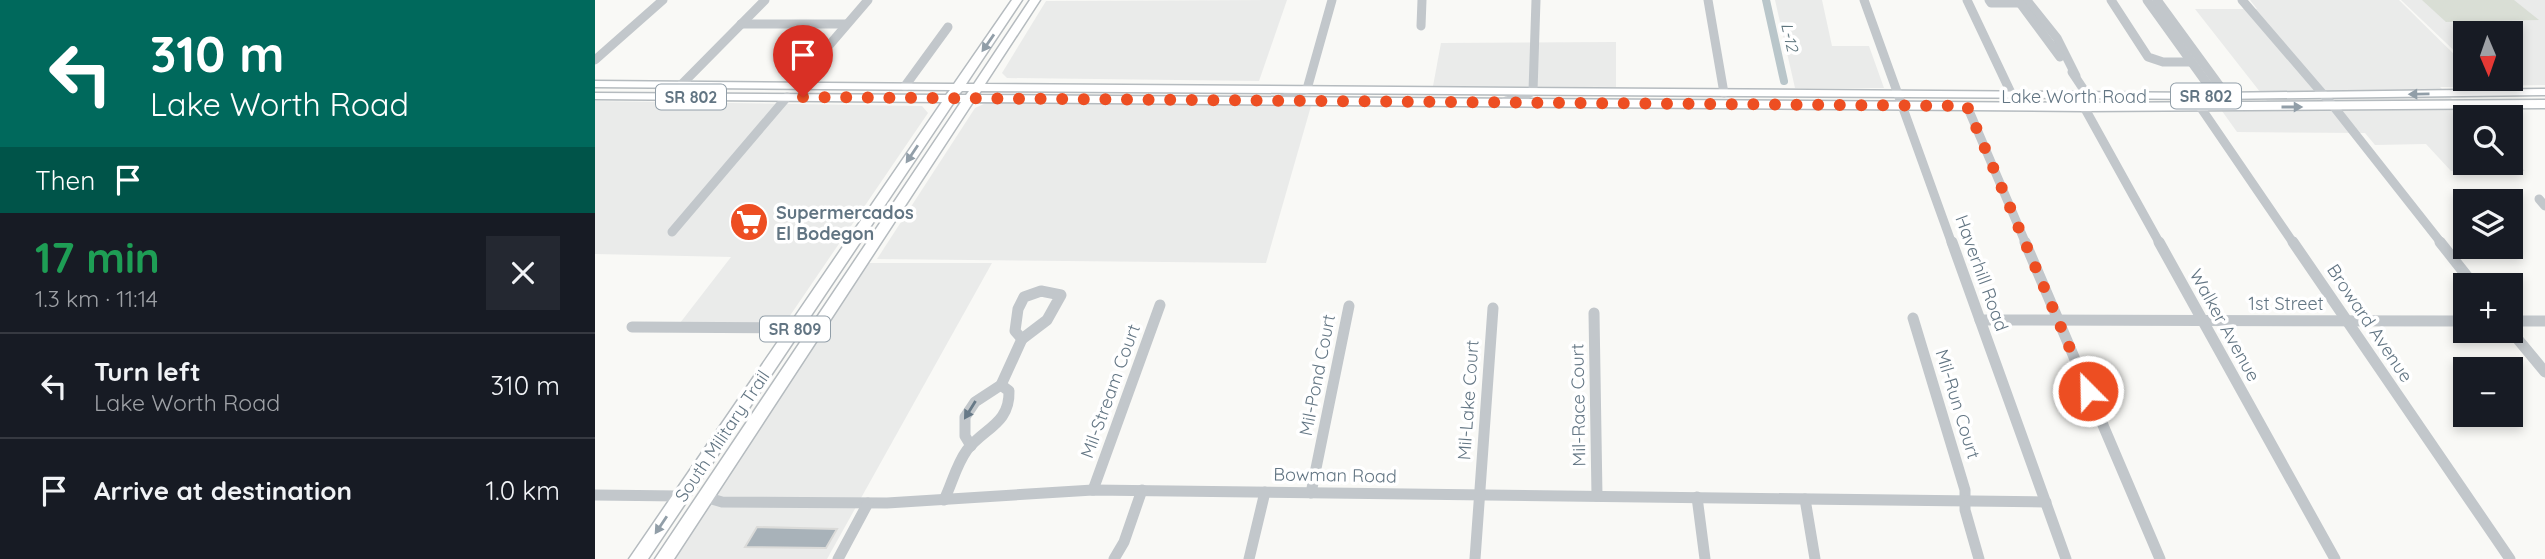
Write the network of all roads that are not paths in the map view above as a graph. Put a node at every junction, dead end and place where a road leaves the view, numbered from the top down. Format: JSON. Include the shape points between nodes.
{"nodes":[{"id":1,"x":663,"y":0,"type":"edge"},
{"id":2,"x":765,"y":0,"type":"edge"},
{"id":3,"x":867,"y":0,"type":"edge"},
{"id":4,"x":1017,"y":0,"type":"edge"},
{"id":5,"x":1035,"y":0,"type":"edge"},
{"id":6,"x":1332,"y":0,"type":"edge"},
{"id":7,"x":1422,"y":0,"type":"edge"},
{"id":8,"x":1536,"y":0,"type":"edge"},
{"id":9,"x":1708,"y":0,"type":"edge"},
{"id":10,"x":1864,"y":0,"type":"edge"},
{"id":11,"x":1967,"y":0,"type":"edge"},
{"id":12,"x":1989,"y":0,"type":"edge"},
{"id":13,"x":2111,"y":0,"type":"edge"},
{"id":14,"x":2147,"y":0,"type":"edge"},
{"id":15,"x":2157,"y":0,"type":"edge"},
{"id":16,"x":2242,"y":0,"type":"edge"},
{"id":17,"x":741,"y":24,"type":"junction"},
{"id":18,"x":846,"y":24,"type":"junction"},
{"id":19,"x":948,"y":26,"type":"dead end"},
{"id":20,"x":1421,"y":26,"type":"dead end"},
{"id":21,"x":595,"y":60,"type":"edge"},
{"id":22,"x":2190,"y":62,"type":"junction"},
{"id":23,"x":595,"y":84,"type":"edge"},
{"id":24,"x":660,"y":85,"type":"junction"},
{"id":25,"x":681,"y":85,"type":"junction"},
{"id":26,"x":777,"y":85,"type":"junction"},
{"id":27,"x":795,"y":85,"type":"junction"},
{"id":28,"x":905,"y":86,"type":"junction"},
{"id":29,"x":1307,"y":89,"type":"junction"},
{"id":30,"x":954,"y":91,"type":"junction"},
{"id":31,"x":1533,"y":91,"type":"junction"},
{"id":32,"x":975,"y":92,"type":"junction"},
{"id":33,"x":1724,"y":93,"type":"junction"},
{"id":34,"x":595,"y":94,"type":"edge"},
{"id":35,"x":2012,"y":95,"type":"junction"},
{"id":36,"x":2324,"y":95,"type":"junction"},
{"id":37,"x":2545,"y":95,"type":"edge"},
{"id":38,"x":2221,"y":96,"type":"junction"},
{"id":39,"x":671,"y":97,"type":"junction"},
{"id":40,"x":787,"y":97,"type":"junction"},
{"id":41,"x":1279,"y":100,"type":"junction"},
{"id":42,"x":1902,"y":100,"type":"junction"},
{"id":43,"x":1503,"y":102,"type":"junction"},
{"id":44,"x":2086,"y":102,"type":"junction"},
{"id":45,"x":2522,"y":104,"type":"junction"},
{"id":46,"x":2545,"y":104,"type":"edge"},
{"id":47,"x":1967,"y":106,"type":"junction"},
{"id":48,"x":2334,"y":107,"type":"junction"},
{"id":49,"x":2201,"y":108,"type":"junction"},
{"id":50,"x":672,"y":232,"type":"dead end"},
{"id":51,"x":849,"y":249,"type":"junction"},
{"id":52,"x":2465,"y":273,"type":"edge"},
{"id":53,"x":1160,"y":305,"type":"dead end"},
{"id":54,"x":1349,"y":306,"type":"dead end"},
{"id":55,"x":1493,"y":308,"type":"dead end"},
{"id":56,"x":1594,"y":313,"type":"dead end"},
{"id":57,"x":1913,"y":318,"type":"dead end"},
{"id":58,"x":2057,"y":319,"type":"junction"},
{"id":59,"x":1980,"y":320,"type":"junction"},
{"id":60,"x":2202,"y":320,"type":"junction"},
{"id":61,"x":2347,"y":320,"type":"junction"},
{"id":62,"x":2453,"y":321,"type":"edge"},
{"id":63,"x":2523,"y":321,"type":"edge"},
{"id":64,"x":2545,"y":321,"type":"edge"},
{"id":65,"x":632,"y":327,"type":"dead end"},
{"id":66,"x":795,"y":328,"type":"junction"},
{"id":67,"x":1022,"y":339,"type":"junction"},
{"id":68,"x":2521,"y":343,"type":"edge"},
{"id":69,"x":795,"y":361,"type":"junction"},
{"id":70,"x":2545,"y":372,"type":"edge"},
{"id":71,"x":764,"y":374,"type":"junction"},
{"id":72,"x":1001,"y":385,"type":"junction"},
{"id":73,"x":971,"y":446,"type":"junction"},
{"id":74,"x":1093,"y":490,"type":"junction"},
{"id":75,"x":1142,"y":490,"type":"junction"},
{"id":76,"x":1265,"y":492,"type":"junction"},
{"id":77,"x":1311,"y":493,"type":"junction"},
{"id":78,"x":595,"y":495,"type":"edge"},
{"id":79,"x":1479,"y":495,"type":"junction"},
{"id":80,"x":680,"y":496,"type":"junction"},
{"id":81,"x":1597,"y":496,"type":"junction"},
{"id":82,"x":705,"y":497,"type":"junction"},
{"id":83,"x":1697,"y":497,"type":"junction"},
{"id":84,"x":1805,"y":499,"type":"junction"},
{"id":85,"x":944,"y":500,"type":"junction"},
{"id":86,"x":1966,"y":501,"type":"junction"},
{"id":87,"x":2046,"y":502,"type":"junction"},
{"id":88,"x":868,"y":503,"type":"junction"},
{"id":89,"x":638,"y":559,"type":"edge"},
{"id":90,"x":657,"y":559,"type":"edge"},
{"id":91,"x":664,"y":559,"type":"edge"},
{"id":92,"x":838,"y":559,"type":"edge"},
{"id":93,"x":1114,"y":559,"type":"edge"},
{"id":94,"x":1249,"y":559,"type":"edge"},
{"id":95,"x":1475,"y":559,"type":"edge"},
{"id":96,"x":1705,"y":559,"type":"edge"},
{"id":97,"x":1815,"y":559,"type":"edge"},
{"id":98,"x":1979,"y":559,"type":"edge"},
{"id":99,"x":2066,"y":559,"type":"edge"},
{"id":100,"x":2160,"y":559,"type":"edge"},
{"id":101,"x":2335,"y":559,"type":"edge"},
{"id":102,"x":2510,"y":559,"type":"edge"}],
"edges":[{"from":1,"to":21,"type":"street"},
{"from":2,"to":17,"type":"street"},
{"from":3,"to":18,"type":"street"},
{"from":4,"to":30,"type":"main road","name":"South Military Trail","one_way":true},
{"from":5,"to":32,"type":"main road","name":"South Military Trail"},
{"from":6,"to":29,"type":"street"},
{"from":7,"to":20,"type":"street"},
{"from":8,"to":31,"type":"street"},
{"from":9,"to":33,"type":"street"},
{"from":10,"to":42,"type":"street","name":"Haverhill Road"},
{"from":11,"to":35,"type":"street"},
{"from":12,"to":44,"type":"street","name":"Walker Avenue","via":[[1991,4],[2024,3],[2076,76]]},
{"from":13,"to":22,"type":"street","via":[[2148,57]]},
{"from":14,"to":22,"type":"street"},
{"from":15,"to":38,"type":"street"},
{"from":16,"to":36,"type":"street"},
{"from":17,"to":18,"type":"street"},
{"from":17,"to":25,"type":"street"},
{"from":18,"to":27,"type":"street"},
{"from":19,"to":28,"type":"street"},
{"from":22,"to":38,"type":"street"},
{"from":23,"to":24,"type":"main road","name":"Lake Worth Road","number":"SR 802"},
{"from":24,"to":25,"type":"main road","name":"Lake Worth Road","number":"SR 802"},
{"from":24,"to":34,"type":"main road","via":[[641,92]]},
{"from":25,"to":26,"type":"main road","name":"Lake Worth Road","number":"SR 802"},
{"from":26,"to":27,"type":"main road","name":"Lake Worth Road","number":"SR 802"},
{"from":26,"to":39,"type":"main road","via":[[753,90],[692,90]]},
{"from":27,"to":28,"type":"main road","name":"Lake Worth Road","number":"SR 802"},
{"from":28,"to":30,"type":"main road","name":"Lake Worth Road","number":"SR 802"},
{"from":29,"to":31,"type":"main road","name":"Lake Worth Road","number":"SR 802"},
{"from":29,"to":32,"type":"main road","name":"Lake Worth Road","number":"SR 802"},
{"from":29,"to":41,"type":"street"},
{"from":30,"to":32,"type":"main road","name":"Lake Worth Road","number":"SR 802"},
{"from":30,"to":40,"type":"main road","name":"Lake Worth Road","number":"SR 802"},
{"from":30,"to":51,"type":"main road","name":"South Military Trail","number":"SR 809","one_way":true},
{"from":31,"to":33,"type":"main road","name":"Lake Worth Road","number":"SR 802"},
{"from":31,"to":43,"type":"street"},
{"from":32,"to":41,"type":"main road","name":"Lake Worth Road","number":"SR 802"},
{"from":32,"to":69,"type":"main road","name":"South Military Trail","number":"SR 809"},
{"from":33,"to":42,"type":"main road","name":"Lake Worth Road","number":"SR 802"},
{"from":34,"to":39,"type":"main road","name":"Lake Worth Road","number":"SR 802"},
{"from":35,"to":42,"type":"main road","name":"Lake Worth Road","number":"SR 802"},
{"from":35,"to":44,"type":"main road","name":"Lake Worth Road","number":"SR 802"},
{"from":37,"to":36,"type":"main road","name":"Lake Worth Road","number":"SR 802","one_way":true},
{"from":36,"to":38,"type":"main road","name":"Lake Worth Road","number":"SR 802"},
{"from":36,"to":48,"type":"street"},
{"from":37,"to":45,"type":"main road"},
{"from":38,"to":44,"type":"main road","name":"Lake Worth Road","number":"SR 802","via":[[2117,96]]},
{"from":39,"to":40,"type":"main road","name":"Lake Worth Road","number":"SR 802"},
{"from":40,"to":50,"type":"street"},
{"from":41,"to":43,"type":"main road","name":"Lake Worth Road","number":"SR 802"},
{"from":42,"to":43,"type":"main road","name":"Lake Worth Road","number":"SR 802"},
{"from":42,"to":47,"type":"main road","name":"Lake Worth Road","number":"SR 802"},
{"from":42,"to":59,"type":"street","name":"Haverhill Road"},
{"from":44,"to":47,"type":"main road","name":"Lake Worth Road","number":"SR 802"},
{"from":44,"to":49,"type":"main road","name":"Lake Worth Road","number":"SR 802"},
{"from":44,"to":60,"type":"street","name":"Walker Avenue"},
{"from":45,"to":46,"type":"main road","name":"Lake Worth Road","number":"SR 802"},
{"from":45,"to":48,"type":"main road","name":"Lake Worth Road","number":"SR 802"},
{"from":47,"to":58,"type":"street"},
{"from":49,"to":48,"type":"main road","name":"Lake Worth Road","number":"SR 802","one_way":true},
{"from":48,"to":52,"type":"street"},
{"from":49,"to":61,"type":"street","name":"Broward Avenue"},
{"from":51,"to":66,"type":"main road","name":"South Military Trail","number":"SR 809"},
{"from":51,"to":69,"type":"main road","via":[[854,262],[793,355]]},
{"from":53,"to":74,"type":"street","name":"Mil-Stream Court"},
{"from":54,"to":77,"type":"street","name":"Mil-Pond Court"},
{"from":55,"to":79,"type":"street","name":"Mil-Lake Court"},
{"from":56,"to":81,"type":"street","name":"Mil-Race Court"},
{"from":57,"to":86,"type":"street","name":"Mil-Run Court"},
{"from":58,"to":59,"type":"street","name":"1st Street"},
{"from":58,"to":60,"type":"street","name":"1st Street"},
{"from":58,"to":100,"type":"street"},
{"from":59,"to":87,"type":"street","name":"Haverhill Road"},
{"from":60,"to":61,"type":"street","name":"1st Street"},
{"from":60,"to":101,"type":"street","name":"Walker Avenue"},
{"from":61,"to":62,"type":"street","name":"1st Street"},
{"from":61,"to":102,"type":"street","name":"Broward Avenue"},
{"from":63,"to":64,"type":"street"},
{"from":65,"to":66,"type":"street"},
{"from":66,"to":71,"type":"main road","name":"South Military Trail","number":"SR 809"},
{"from":67,"to":67,"type":"street","via":[[1056,309],[1061,295],[1033,292],[1024,297],[1015,320],[1015,331]]},
{"from":67,"to":72,"type":"street"},
{"from":68,"to":70,"type":"street"},
{"from":69,"to":82,"type":"main road","name":"South Military Trail","number":"SR 809"},
{"from":71,"to":80,"type":"main road","name":"South Military Trail","number":"SR 809"},
{"from":71,"to":82,"type":"main road","via":[[768,385],[708,475],[702,486]]},
{"from":72,"to":73,"type":"street","via":[[1009,391],[1006,415],[997,428]]},
{"from":72,"to":73,"type":"street","one_way":true,"via":[[967,410],[961,426]]},
{"from":73,"to":85,"type":"street"},
{"from":74,"to":75,"type":"street","name":"Bowman Road"},
{"from":74,"to":85,"type":"street","name":"Bowman Road","via":[[1033,490]]},
{"from":75,"to":76,"type":"street","name":"Bowman Road"},
{"from":75,"to":93,"type":"street"},
{"from":76,"to":77,"type":"street","name":"Bowman Road"},
{"from":76,"to":94,"type":"street"},
{"from":77,"to":79,"type":"street","name":"Bowman Road"},
{"from":78,"to":80,"type":"street"},
{"from":79,"to":81,"type":"street","name":"Bowman Road"},
{"from":79,"to":95,"type":"street","name":"Mil-Lake Court"},
{"from":80,"to":89,"type":"main road","name":"South Military Trail","number":"SR 809","one_way":true},
{"from":80,"to":90,"type":"main road","via":[[687,501],[688,512]]},
{"from":81,"to":83,"type":"street","name":"Bowman Road"},
{"from":82,"to":88,"type":"street","name":"Bowman Road","via":[[722,502]]},
{"from":82,"to":91,"type":"main road","name":"South Military Trail","number":"SR 809"},
{"from":83,"to":84,"type":"street","name":"Bowman Road"},
{"from":83,"to":96,"type":"street"},
{"from":84,"to":86,"type":"street","name":"Bowman Road"},
{"from":84,"to":97,"type":"street"},
{"from":85,"to":88,"type":"street","name":"Bowman Road"},
{"from":86,"to":87,"type":"street","name":"Bowman Road"},
{"from":86,"to":98,"type":"street","name":"Mil-Run Court"},
{"from":87,"to":99,"type":"street","name":"Haverhill Road"},
{"from":88,"to":92,"type":"street"}]}
